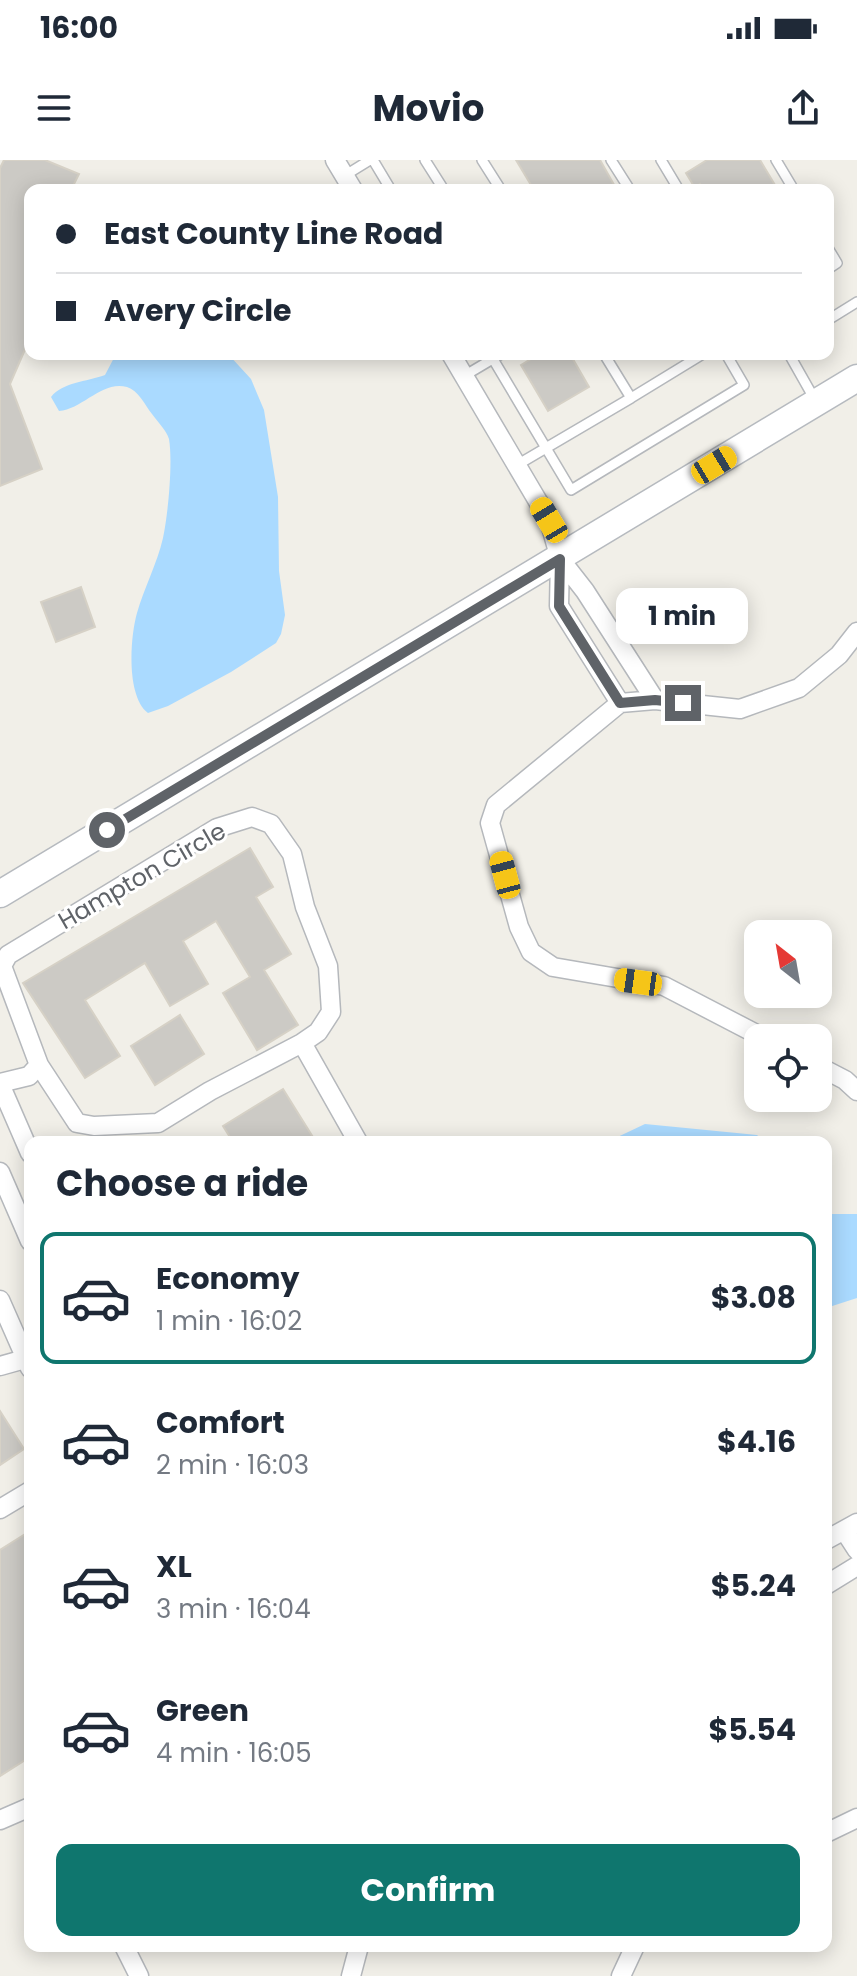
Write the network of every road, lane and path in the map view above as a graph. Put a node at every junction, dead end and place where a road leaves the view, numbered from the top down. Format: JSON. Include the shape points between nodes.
{"nodes":[{"id":1,"x":372,"y":160,"type":"edge"},
{"id":2,"x":425,"y":160,"type":"edge"},
{"id":3,"x":482,"y":160,"type":"edge"},
{"id":4,"x":611,"y":160,"type":"edge"},
{"id":5,"x":661,"y":160,"type":"edge"},
{"id":6,"x":776,"y":160,"type":"edge"},
{"id":7,"x":344,"y":175,"type":"edge"},
{"id":8,"x":387,"y":184,"type":"edge"},
{"id":9,"x":440,"y":184,"type":"edge"},
{"id":10,"x":497,"y":184,"type":"edge"},
{"id":11,"x":626,"y":184,"type":"edge"},
{"id":12,"x":675,"y":184,"type":"edge"},
{"id":13,"x":790,"y":184,"type":"edge"},
{"id":14,"x":857,"y":302,"type":"edge"},
{"id":15,"x":834,"y":316,"type":"edge"},
{"id":16,"x":455,"y":360,"type":"edge"},
{"id":17,"x":488,"y":360,"type":"edge"},
{"id":18,"x":496,"y":360,"type":"edge"},
{"id":19,"x":608,"y":360,"type":"edge"},
{"id":20,"x":693,"y":360,"type":"edge"},
{"id":21,"x":729,"y":360,"type":"edge"},
{"id":22,"x":792,"y":360,"type":"edge"},
{"id":23,"x":464,"y":376,"type":"junction"},
{"id":24,"x":857,"y":378,"type":"edge"},
{"id":25,"x":631,"y":398,"type":"junction"},
{"id":26,"x":817,"y":403,"type":"junction"},
{"id":27,"x":546,"y":448,"type":"junction"},
{"id":28,"x":516,"y":465,"type":"junction"},
{"id":29,"x":560,"y":559,"type":"junction"},
{"id":30,"x":857,"y":632,"type":"edge"},
{"id":31,"x":655,"y":700,"type":"junction"},
{"id":32,"x":620,"y":703,"type":"junction"},
{"id":33,"x":0,"y":894,"type":"edge"},
{"id":34,"x":744,"y":1028,"type":"edge"},
{"id":35,"x":302,"y":1043,"type":"junction"},
{"id":36,"x":39,"y":1065,"type":"junction"},
{"id":37,"x":832,"y":1073,"type":"edge"},
{"id":38,"x":0,"y":1083,"type":"edge"},
{"id":39,"x":857,"y":1091,"type":"edge"},
{"id":40,"x":82,"y":1133,"type":"edge"},
{"id":41,"x":355,"y":1136,"type":"edge"},
{"id":42,"x":24,"y":1139,"type":"edge"},
{"id":43,"x":0,"y":1172,"type":"edge"},
{"id":44,"x":24,"y":1227,"type":"edge"},
{"id":45,"x":0,"y":1300,"type":"edge"},
{"id":46,"x":24,"y":1356,"type":"edge"},
{"id":47,"x":24,"y":1363,"type":"edge"},
{"id":48,"x":0,"y":1366,"type":"edge"},
{"id":49,"x":24,"y":1495,"type":"edge"},
{"id":50,"x":0,"y":1509,"type":"edge"},
{"id":51,"x":851,"y":1527,"type":"edge"},
{"id":52,"x":832,"y":1537,"type":"edge"},
{"id":53,"x":857,"y":1550,"type":"edge"},
{"id":54,"x":857,"y":1566,"type":"edge"},
{"id":55,"x":832,"y":1581,"type":"edge"},
{"id":56,"x":24,"y":1810,"type":"edge"},
{"id":57,"x":857,"y":1818,"type":"edge"},
{"id":58,"x":0,"y":1820,"type":"edge"},
{"id":59,"x":832,"y":1830,"type":"edge"},
{"id":60,"x":127,"y":1952,"type":"edge"},
{"id":61,"x":357,"y":1952,"type":"edge"},
{"id":62,"x":632,"y":1952,"type":"edge"},
{"id":63,"x":139,"y":1976,"type":"edge"},
{"id":64,"x":351,"y":1976,"type":"edge"},
{"id":65,"x":621,"y":1976,"type":"edge"}],
"edges":[{"from":1,"to":7,"type":"lane"},
{"from":1,"to":8,"type":"lane"},
{"from":2,"to":9,"type":"lane"},
{"from":3,"to":10,"type":"lane"},
{"from":4,"to":11,"type":"lane"},
{"from":5,"to":12,"type":"lane"},
{"from":6,"to":13,"type":"lane"},
{"from":14,"to":15,"type":"lane"},
{"from":16,"to":23,"type":"street"},
{"from":17,"to":23,"type":"lane"},
{"from":18,"to":27,"type":"lane"},
{"from":19,"to":25,"type":"lane"},
{"from":20,"to":25,"type":"lane"},
{"from":21,"to":27,"type":"lane","via":[[744,385],[571,490]]},
{"from":22,"to":26,"type":"lane"},
{"from":23,"to":28,"type":"street"},
{"from":24,"to":26,"type":"main road"},
{"from":25,"to":27,"type":"lane"},
{"from":26,"to":29,"type":"main road"},
{"from":27,"to":28,"type":"lane"},
{"from":28,"to":29,"type":"street","via":[[549,520]]},
{"from":29,"to":31,"type":"street"},
{"from":29,"to":32,"type":"street","via":[[559,606]]},
{"from":29,"to":33,"type":"main road"},
{"from":30,"to":31,"type":"street","via":[[839,655],[799,688],[740,709]]},
{"from":31,"to":32,"type":"street"},
{"from":32,"to":34,"type":"street","via":[[496,805],[490,823],[519,927],[531,952],[553,967],[664,986]]},
{"from":35,"to":36,"type":"street","name":"Hampton Circle","via":[[318,1032],[331,1012],[328,966],[292,854],[271,824],[252,817],[217,828],[8,955],[2,966]]},
{"from":35,"to":40,"type":"street","name":"Hampton Circle","via":[[158,1123]]},
{"from":35,"to":41,"type":"street"},
{"from":36,"to":38,"type":"street","via":[[29,1076]]},
{"from":36,"to":40,"type":"street","name":"Hampton Circle"},
{"from":37,"to":39,"type":"street"},
{"from":38,"to":42,"type":"street"},
{"from":43,"to":44,"type":"street"},
{"from":45,"to":46,"type":"street"},
{"from":47,"to":48,"type":"street"},
{"from":49,"to":50,"type":"street"},
{"from":51,"to":52,"type":"street"},
{"from":51,"to":53,"type":"street"},
{"from":54,"to":55,"type":"street"},
{"from":56,"to":58,"type":"street"},
{"from":57,"to":59,"type":"street"},
{"from":60,"to":63,"type":"street"},
{"from":61,"to":64,"type":"street"},
{"from":62,"to":65,"type":"street"}]}
